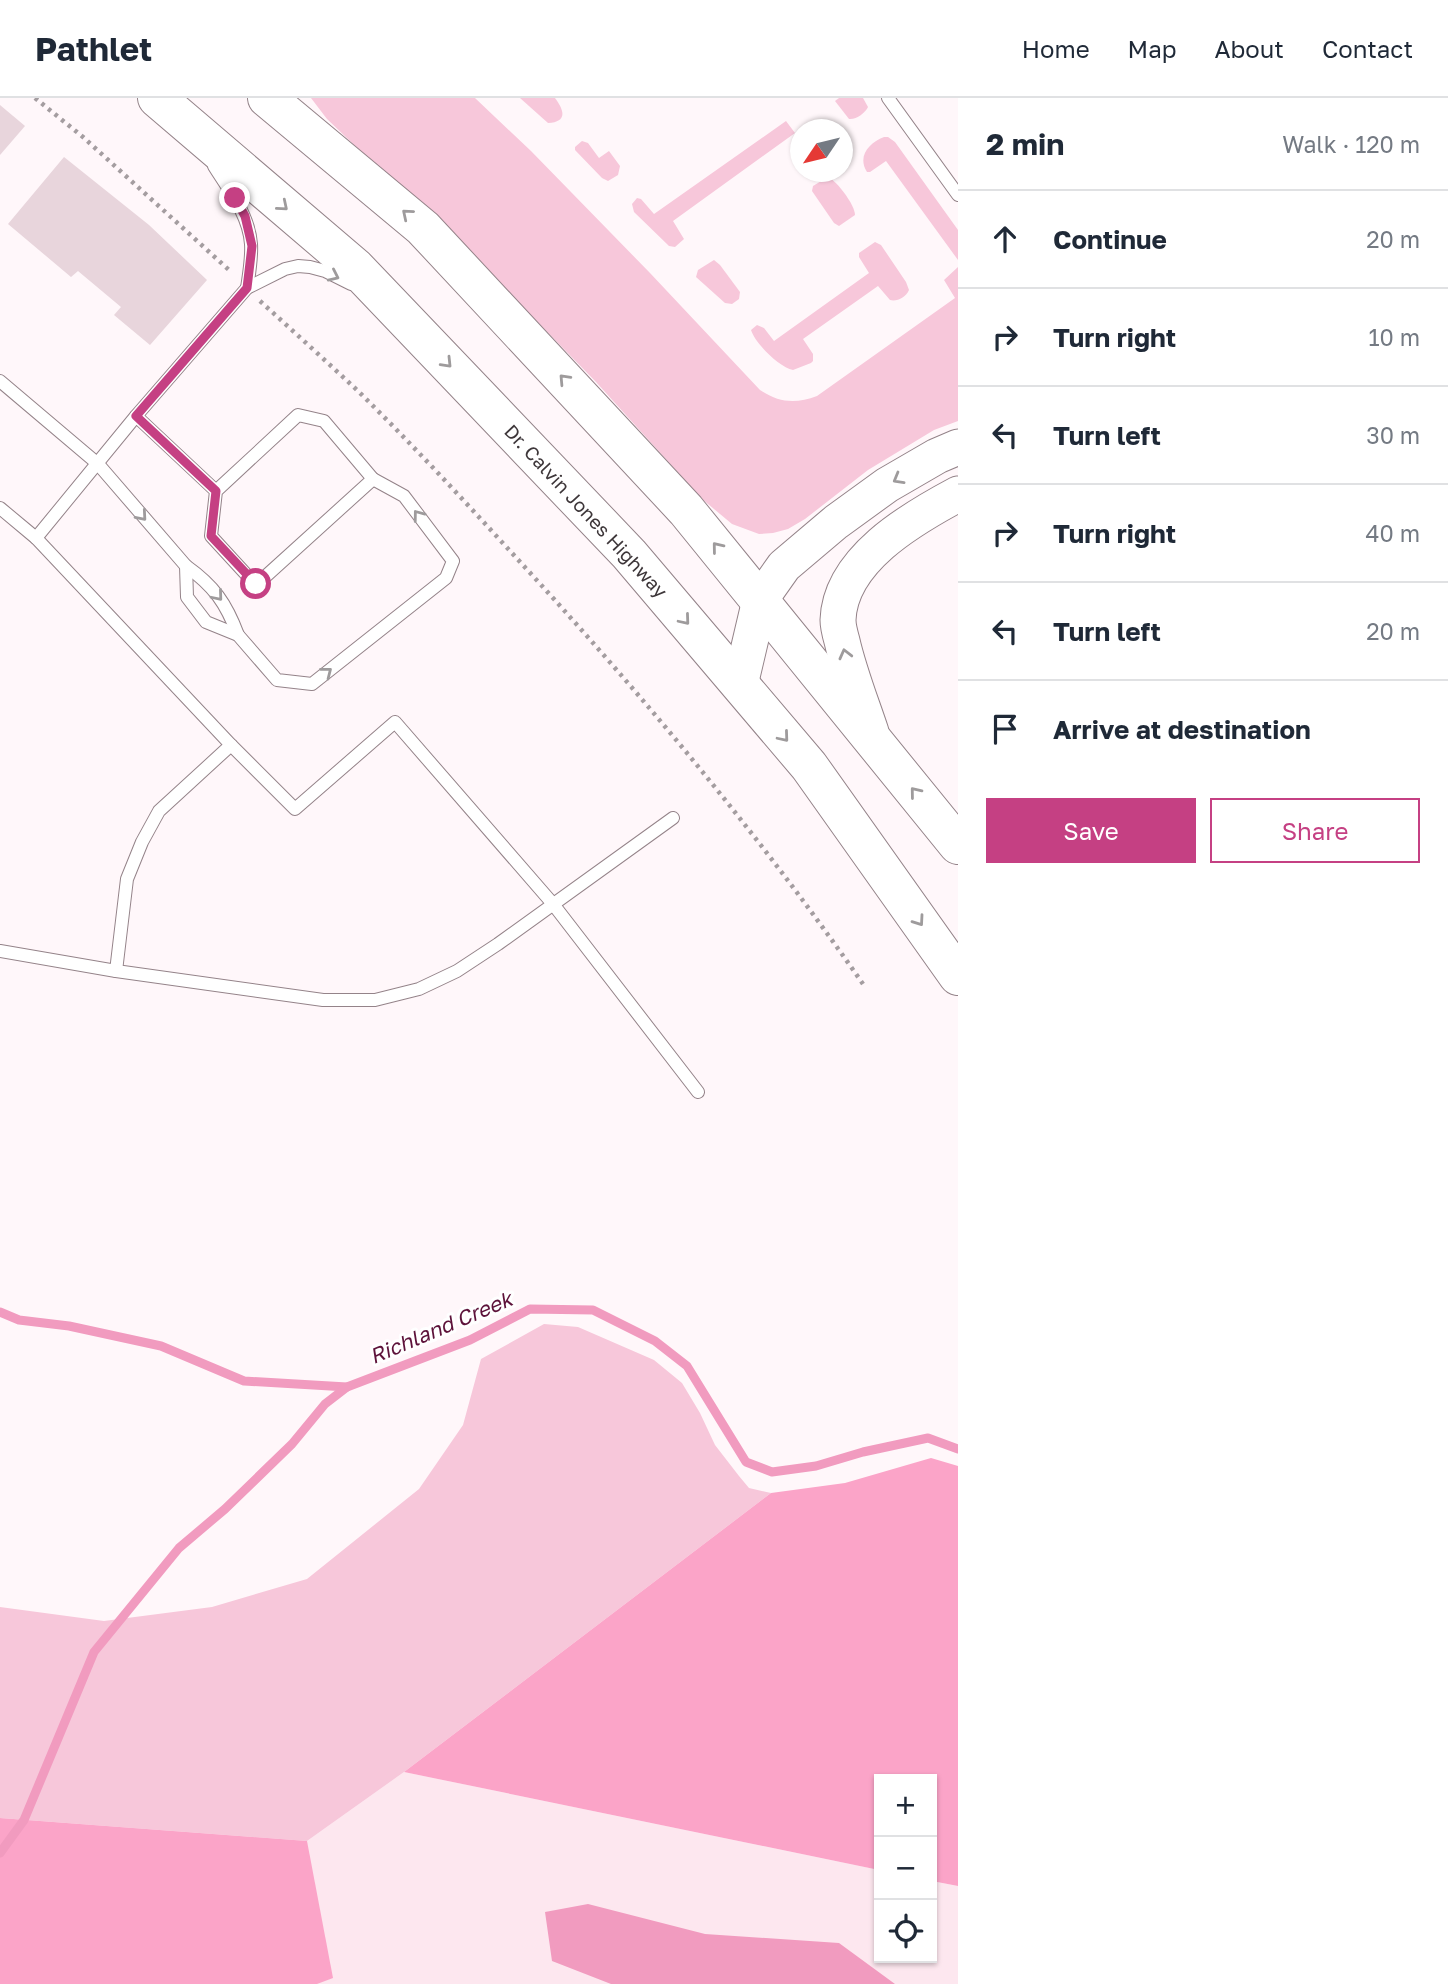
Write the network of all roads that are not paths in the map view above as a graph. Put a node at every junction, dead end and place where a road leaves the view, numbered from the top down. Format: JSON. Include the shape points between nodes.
{"nodes":[{"id":1,"x":267,"y":98,"type":"edge"},
{"id":2,"x":888,"y":98,"type":"edge"},
{"id":3,"x":169,"y":109,"type":"edge"},
{"id":4,"x":958,"y":195,"type":"edge"},
{"id":5,"x":247,"y":288,"type":"junction"},
{"id":6,"x":389,"y":302,"type":"junction"},
{"id":7,"x":0,"y":380,"type":"edge"},
{"id":8,"x":136,"y":416,"type":"junction"},
{"id":9,"x":958,"y":447,"type":"edge"},
{"id":10,"x":98,"y":464,"type":"junction"},
{"id":11,"x":373,"y":479,"type":"junction"},
{"id":12,"x":216,"y":491,"type":"junction"},
{"id":13,"x":958,"y":494,"type":"edge"},
{"id":14,"x":0,"y":508,"type":"edge"},
{"id":15,"x":36,"y":538,"type":"junction"},
{"id":16,"x":186,"y":566,"type":"junction"},
{"id":17,"x":760,"y":600,"type":"junction"},
{"id":18,"x":238,"y":635,"type":"junction"},
{"id":19,"x":740,"y":685,"type":"junction"},
{"id":20,"x":875,"y":742,"type":"junction"},
{"id":21,"x":231,"y":746,"type":"junction"},
{"id":22,"x":673,"y":818,"type":"dead end"},
{"id":23,"x":958,"y":845,"type":"edge"},
{"id":24,"x":553,"y":904,"type":"junction"},
{"id":25,"x":0,"y":951,"type":"edge"},
{"id":26,"x":116,"y":971,"type":"junction"},
{"id":27,"x":958,"y":976,"type":"edge"},
{"id":28,"x":698,"y":1092,"type":"dead end"}],
"edges":[{"from":17,"to":1,"type":"highway","one_way":true,"via":[[686,510],[423,228]]},
{"from":2,"to":4,"type":"lane"},
{"from":3,"to":5,"type":"lane","via":[[245,216],[252,246]]},
{"from":3,"to":6,"type":"highway","name":"Dr. Calvin Jones Highway","one_way":true,"via":[[356,268]]},
{"from":5,"to":6,"type":"lane","one_way":true,"via":[[285,270],[310,267]]},
{"from":5,"to":8,"type":"lane"},
{"from":6,"to":19,"type":"highway","name":"Dr. Calvin Jones Highway","one_way":true,"via":[[629,554]]},
{"from":7,"to":10,"type":"lane"},
{"from":8,"to":10,"type":"lane"},
{"from":8,"to":12,"type":"lane"},
{"from":9,"to":17,"type":"street","one_way":true,"via":[[887,485],[836,522],[784,566]]},
{"from":10,"to":15,"type":"lane"},
{"from":10,"to":16,"type":"lane","one_way":true},
{"from":11,"to":12,"type":"lane","via":[[324,421],[298,415]]},
{"from":11,"to":12,"type":"lane","via":[[256,584],[211,536]]},
{"from":18,"to":11,"type":"lane","one_way":true,"via":[[278,680],[312,684],[446,578],[453,561],[404,496]]},
{"from":20,"to":13,"type":"street","one_way":true,"via":[[847,663],[838,621],[843,592],[861,564],[887,540]]},
{"from":14,"to":15,"type":"lane"},
{"from":15,"to":21,"type":"lane"},
{"from":16,"to":18,"type":"lane","one_way":true,"via":[[229,610]]},
{"from":16,"to":18,"type":"lane","via":[[187,597],[206,621]]},
{"from":17,"to":19,"type":"street"},
{"from":17,"to":20,"type":"highway"},
{"from":19,"to":27,"type":"highway","name":"Dr. Calvin Jones Highway","one_way":true,"via":[[809,766]]},
{"from":23,"to":20,"type":"highway","one_way":true},
{"from":21,"to":24,"type":"lane","via":[[295,809],[395,722]]},
{"from":21,"to":26,"type":"lane","via":[[159,811],[142,842],[127,879]]},
{"from":22,"to":24,"type":"lane"},
{"from":24,"to":26,"type":"lane","via":[[457,971],[419,989],[375,1000],[323,1000]]},
{"from":24,"to":28,"type":"lane"},
{"from":25,"to":26,"type":"lane"}]}
